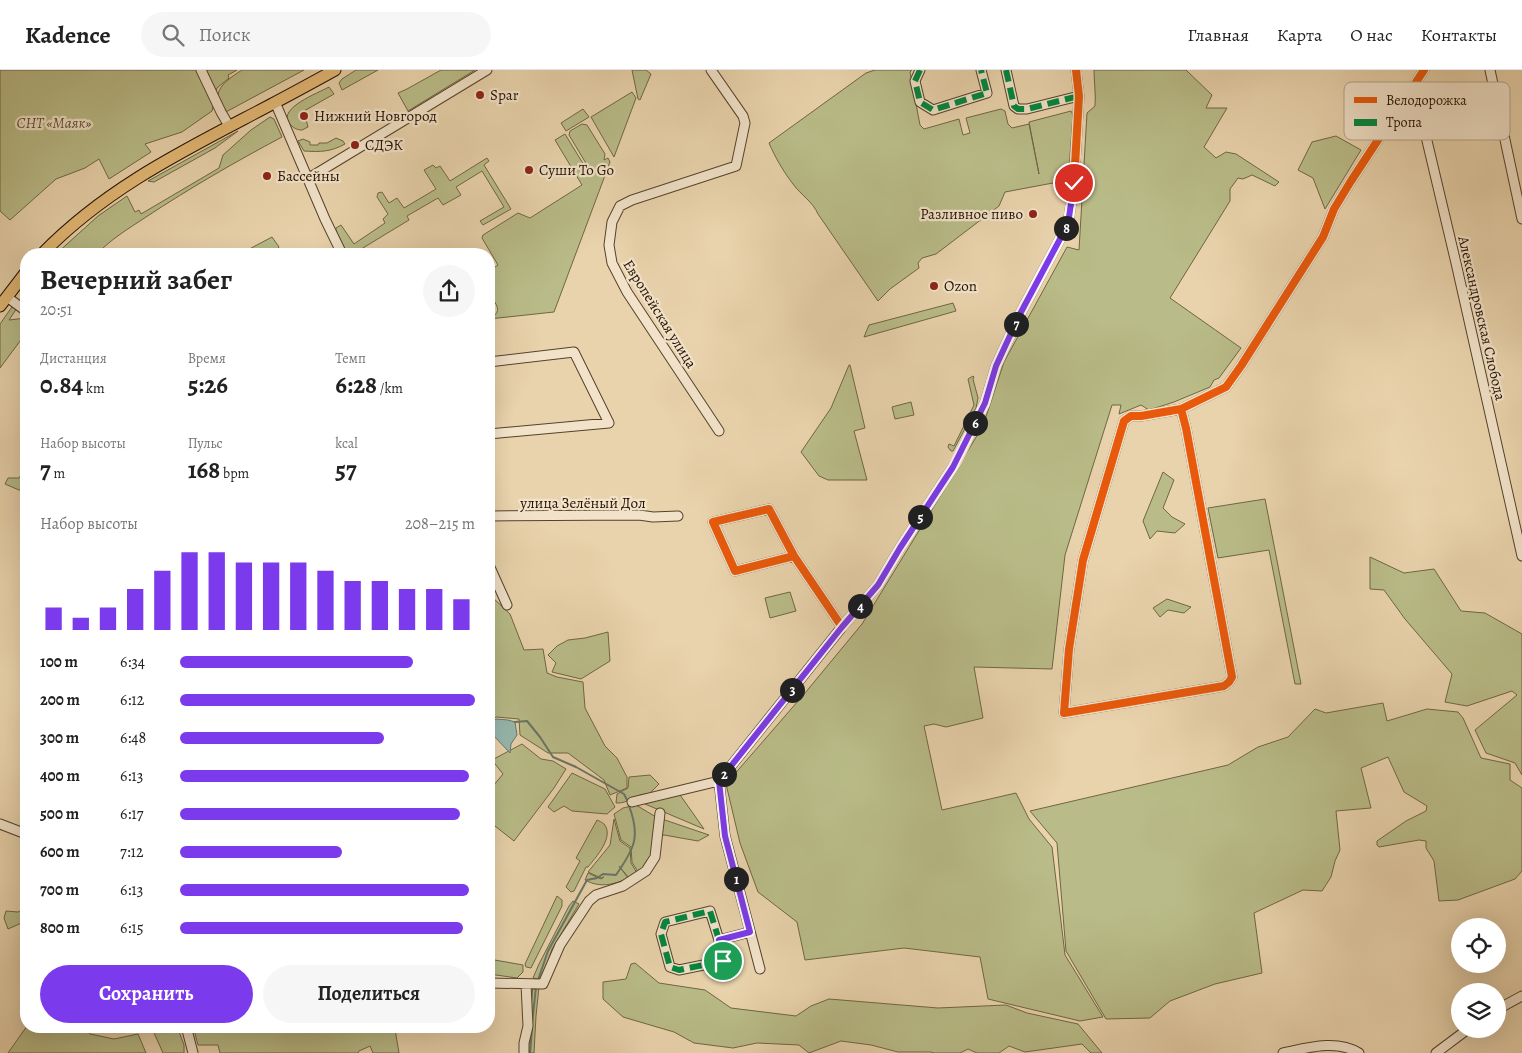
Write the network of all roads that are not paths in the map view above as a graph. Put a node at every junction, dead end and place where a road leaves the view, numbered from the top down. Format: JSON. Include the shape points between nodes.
{"nodes":[{"id":1,"x":201,"y":70,"type":"edge"},
{"id":2,"x":335,"y":70,"type":"edge"},
{"id":3,"x":487,"y":70,"type":"edge"},
{"id":4,"x":712,"y":70,"type":"edge"},
{"id":5,"x":920,"y":70,"type":"edge"},
{"id":6,"x":982,"y":70,"type":"edge"},
{"id":7,"x":1076,"y":70,"type":"edge"},
{"id":8,"x":1424,"y":70,"type":"edge"},
{"id":9,"x":1009,"y":71,"type":"edge"},
{"id":10,"x":1416,"y":82,"type":"edge"},
{"id":11,"x":1079,"y":96,"type":"junction"},
{"id":12,"x":275,"y":102,"type":"junction"},
{"id":13,"x":229,"y":126,"type":"junction"},
{"id":14,"x":1378,"y":140,"type":"edge"},
{"id":15,"x":1427,"y":140,"type":"edge"},
{"id":16,"x":1505,"y":140,"type":"edge"},
{"id":17,"x":309,"y":178,"type":"junction"},
{"id":18,"x":1522,"y":219,"type":"edge"},
{"id":19,"x":48,"y":248,"type":"edge"},
{"id":20,"x":339,"y":248,"type":"edge"},
{"id":21,"x":20,"y":280,"type":"edge"},
{"id":22,"x":3,"y":302,"type":"edge"},
{"id":23,"x":20,"y":309,"type":"edge"},
{"id":24,"x":495,"y":361,"type":"edge"},
{"id":25,"x":1180,"y":409,"type":"junction"},
{"id":26,"x":719,"y":431,"type":"dead end"},
{"id":27,"x":495,"y":433,"type":"edge"},
{"id":28,"x":495,"y":516,"type":"edge"},
{"id":29,"x":678,"y":516,"type":"dead end"},
{"id":30,"x":794,"y":556,"type":"junction"},
{"id":31,"x":1522,"y":556,"type":"edge"},
{"id":32,"x":495,"y":578,"type":"edge"},
{"id":33,"x":507,"y":605,"type":"dead end"},
{"id":34,"x":842,"y":627,"type":"junction"},
{"id":35,"x":719,"y":781,"type":"junction"},
{"id":36,"x":632,"y":802,"type":"dead end"},
{"id":37,"x":660,"y":813,"type":"dead end"},
{"id":38,"x":0,"y":824,"type":"edge"},
{"id":39,"x":20,"y":832,"type":"edge"},
{"id":40,"x":750,"y":932,"type":"junction"},
{"id":41,"x":719,"y":940,"type":"junction"},
{"id":42,"x":760,"y":969,"type":"dead end"},
{"id":43,"x":495,"y":983,"type":"edge"},
{"id":44,"x":536,"y":984,"type":"junction"},
{"id":45,"x":1522,"y":996,"type":"edge"},
{"id":46,"x":1506,"y":1005,"type":"edge"},
{"id":47,"x":188,"y":1033,"type":"edge"},
{"id":48,"x":1456,"y":1038,"type":"edge"},
{"id":49,"x":192,"y":1053,"type":"edge"},
{"id":50,"x":524,"y":1053,"type":"edge"},
{"id":51,"x":1283,"y":1053,"type":"edge"},
{"id":52,"x":1359,"y":1053,"type":"edge"},
{"id":53,"x":1436,"y":1053,"type":"edge"}],
"edges":[{"from":1,"to":13,"type":"street"},
{"from":2,"to":12,"type":"main road"},
{"from":3,"to":17,"type":"street"},
{"from":4,"to":26,"type":"street","name":"Европейская улица","via":[[745,123],[736,166],[620,206],[612,222],[608,245],[612,263],[627,292]]},
{"from":5,"to":6,"type":"street","via":[[915,81],[920,102],[933,110],[987,93]]},
{"from":7,"to":11,"type":"street"},
{"from":8,"to":10,"type":"street"},
{"from":9,"to":11,"type":"street","via":[[1014,106],[1018,109]]},
{"from":11,"to":34,"type":"street","via":[[1068,224],[1024,306],[996,366],[985,403],[953,467],[878,585]]},
{"from":12,"to":13,"type":"main road"},
{"from":12,"to":17,"type":"street"},
{"from":13,"to":19,"type":"main road","via":[[151,168],[94,206]]},
{"from":14,"to":25,"type":"street","via":[[1334,209],[1323,237],[1226,387]]},
{"from":15,"to":31,"type":"street","name":"Александровская Слобода"},
{"from":16,"to":18,"type":"street"},
{"from":17,"to":20,"type":"street"},
{"from":21,"to":22,"type":"main road"},
{"from":22,"to":23,"type":"street"},
{"from":24,"to":27,"type":"street","via":[[574,352],[609,423]]},
{"from":25,"to":25,"type":"street","via":[[1232,677],[1224,686],[1064,713],[1083,560],[1124,421],[1131,416]]},
{"from":28,"to":29,"type":"street","name":"улица Зелёный Дол"},
{"from":30,"to":30,"type":"street","via":[[769,509],[713,522],[735,571]]},
{"from":30,"to":34,"type":"street"},
{"from":32,"to":33,"type":"street"},
{"from":34,"to":35,"type":"street"},
{"from":35,"to":36,"type":"street"},
{"from":35,"to":40,"type":"street","via":[[725,836]]},
{"from":37,"to":44,"type":"street","via":[[655,858],[646,871],[623,886],[596,895],[589,901]]},
{"from":38,"to":39,"type":"street"},
{"from":40,"to":41,"type":"street"},
{"from":40,"to":42,"type":"street"},
{"from":41,"to":41,"type":"street","via":[[723,961],[679,970],[670,967],[661,934],[665,922],[710,911]]},
{"from":43,"to":44,"type":"street"},
{"from":44,"to":50,"type":"street"},
{"from":45,"to":46,"type":"street"},
{"from":47,"to":49,"type":"street"},
{"from":48,"to":53,"type":"street"},
{"from":51,"to":52,"type":"street","via":[[1333,1046]]}]}
